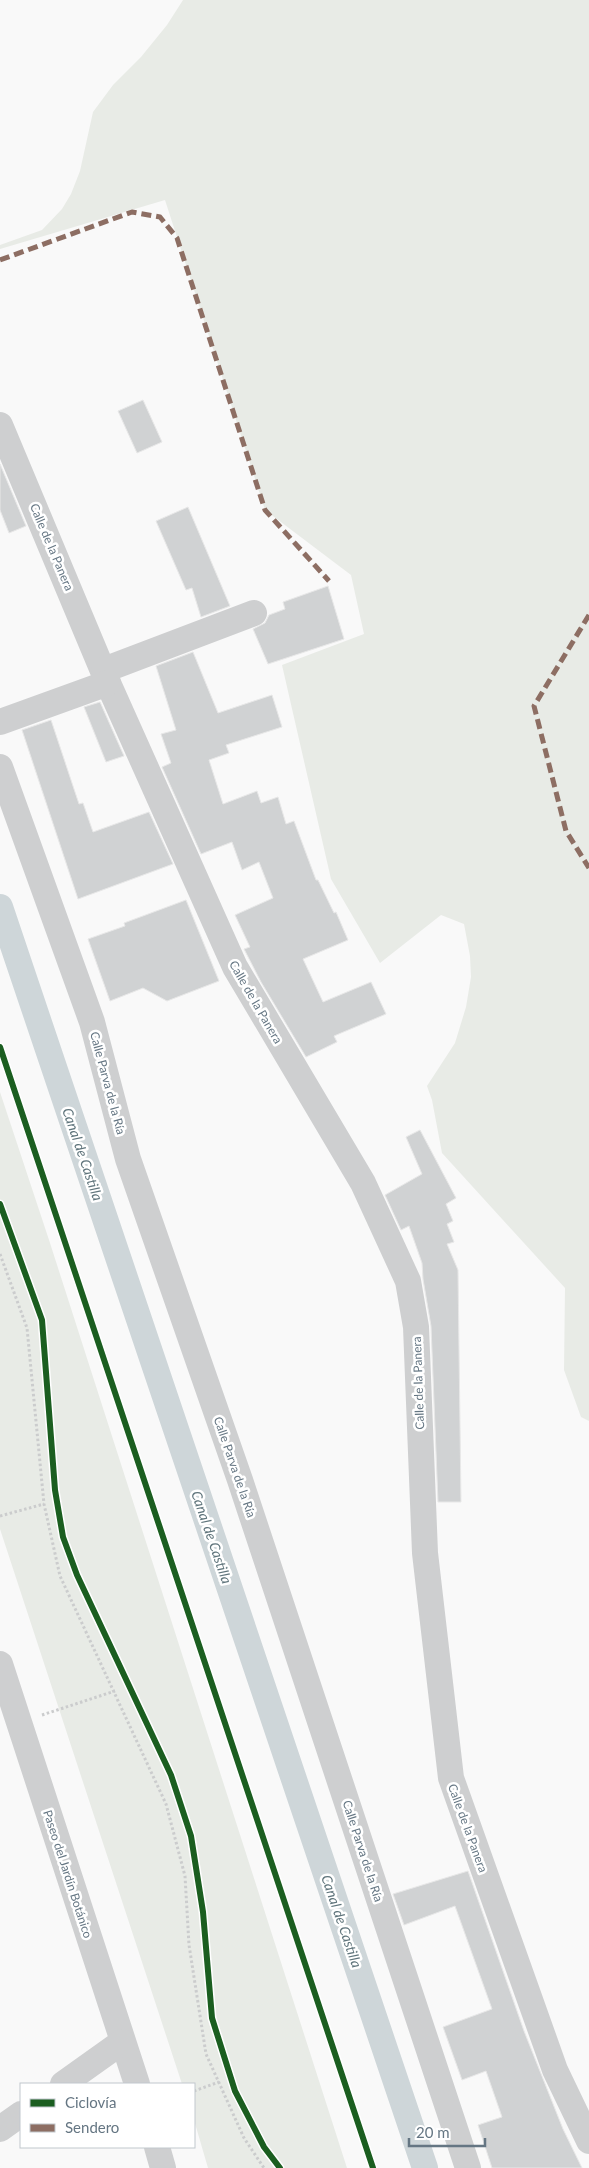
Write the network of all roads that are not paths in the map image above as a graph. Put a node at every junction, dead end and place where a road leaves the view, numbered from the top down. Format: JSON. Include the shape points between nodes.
{"nodes":[{"id":1,"x":0,"y":425,"type":"edge"},
{"id":2,"x":254,"y":613,"type":"dead end"},
{"id":3,"x":106,"y":677,"type":"junction"},
{"id":4,"x":0,"y":722,"type":"edge"},
{"id":5,"x":0,"y":767,"type":"edge"},
{"id":6,"x":0,"y":1664,"type":"edge"},
{"id":7,"x":122,"y":2042,"type":"junction"},
{"id":8,"x":64,"y":2083,"type":"edge"},
{"id":9,"x":137,"y":2083,"type":"edge"},
{"id":10,"x":20,"y":2115,"type":"edge"},
{"id":11,"x":0,"y":2129,"type":"edge"},
{"id":12,"x":589,"y":2141,"type":"edge"},
{"id":13,"x":157,"y":2148,"type":"edge"},
{"id":14,"x":163,"y":2168,"type":"edge"},
{"id":15,"x":468,"y":2168,"type":"edge"}],
"edges":[{"from":1,"to":3,"type":"street","name":"Calle de la Panera"},
{"from":2,"to":3,"type":"street"},
{"from":3,"to":4,"type":"street"},
{"from":3,"to":12,"type":"street","name":"Calle de la Panera","via":[[234,967],[363,1184],[408,1282],[416,1327],[425,1553],[451,1778],[555,2070]]},
{"from":5,"to":15,"type":"street","name":"Calle Parva de la Ría","via":[[92,1022],[128,1159],[240,1480]]},
{"from":6,"to":7,"type":"street","name":"Paseo del Jardín Botánico"},
{"from":7,"to":8,"type":"street"},
{"from":7,"to":9,"type":"street","name":"Paseo del Jardín Botánico"},
{"from":10,"to":11,"type":"street"},
{"from":13,"to":14,"type":"street"}]}
